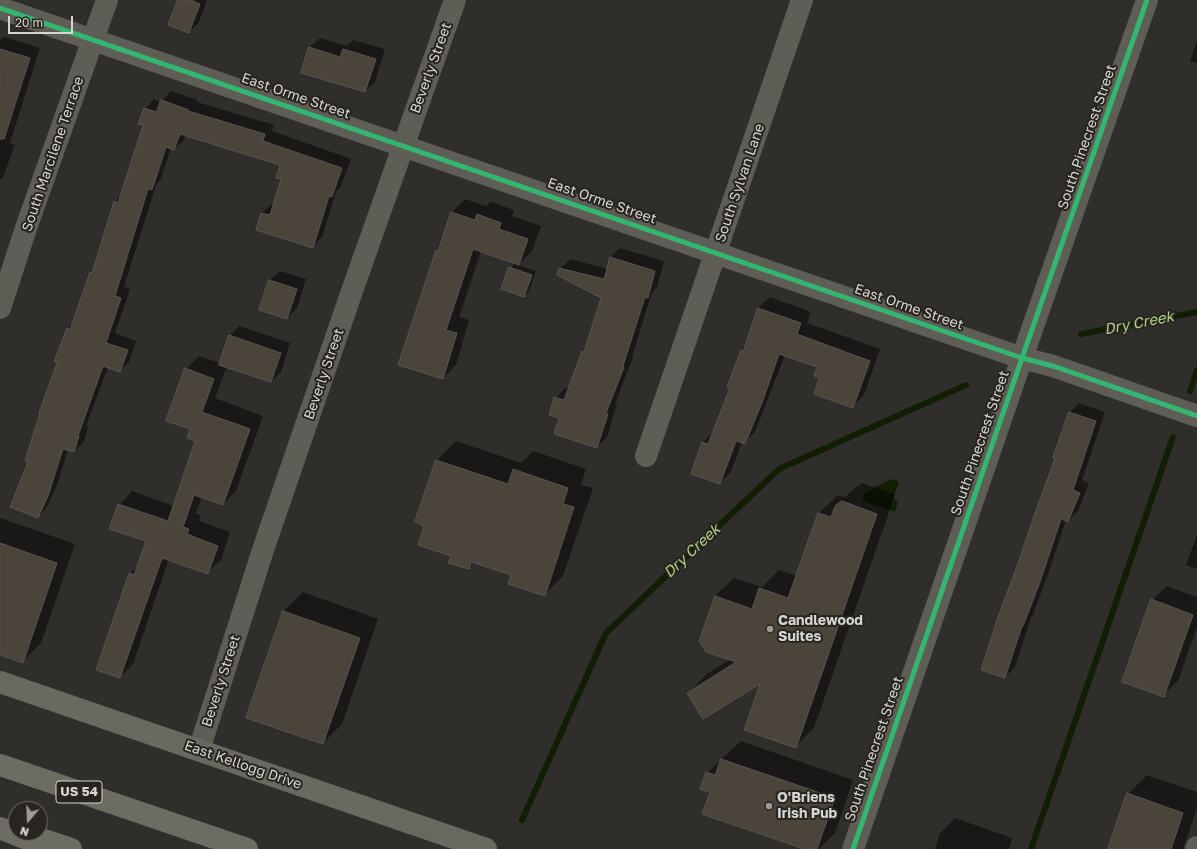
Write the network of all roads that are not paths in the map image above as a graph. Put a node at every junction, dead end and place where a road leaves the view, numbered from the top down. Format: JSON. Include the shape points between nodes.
{"nodes":[{"id":1,"x":107,"y":0,"type":"edge"},
{"id":2,"x":455,"y":0,"type":"edge"},
{"id":3,"x":802,"y":0,"type":"edge"},
{"id":4,"x":1147,"y":0,"type":"edge"},
{"id":5,"x":0,"y":8,"type":"edge"},
{"id":6,"x":93,"y":40,"type":"junction"},
{"id":7,"x":404,"y":146,"type":"junction"},
{"id":8,"x":716,"y":253,"type":"junction"},
{"id":9,"x":0,"y":308,"type":"edge"},
{"id":10,"x":1022,"y":358,"type":"junction"},
{"id":11,"x":1197,"y":416,"type":"edge"},
{"id":12,"x":646,"y":456,"type":"dead end"},
{"id":13,"x":0,"y":682,"type":"edge"},
{"id":14,"x":199,"y":750,"type":"junction"},
{"id":15,"x":0,"y":765,"type":"edge"},
{"id":16,"x":158,"y":818,"type":"junction"},
{"id":17,"x":0,"y":828,"type":"edge"},
{"id":18,"x":48,"y":841,"type":"edge"},
{"id":19,"x":51,"y":849,"type":"edge"},
{"id":20,"x":71,"y":849,"type":"edge"},
{"id":21,"x":247,"y":849,"type":"edge"},
{"id":22,"x":263,"y":849,"type":"edge"},
{"id":23,"x":486,"y":849,"type":"edge"},
{"id":24,"x":852,"y":849,"type":"edge"}],
"edges":[{"from":1,"to":6,"type":"street","name":"South Marcilene Terrace"},
{"from":2,"to":7,"type":"street","name":"Beverly Street"},
{"from":3,"to":8,"type":"street","name":"South Sylvan Lane"},
{"from":4,"to":10,"type":"street","name":"South Pinecrest Street"},
{"from":5,"to":6,"type":"street","name":"East Orme Street"},
{"from":6,"to":7,"type":"street","name":"East Orme Street"},
{"from":6,"to":9,"type":"street","name":"South Marcilene Terrace"},
{"from":7,"to":8,"type":"street","name":"East Orme Street"},
{"from":7,"to":14,"type":"street","name":"Beverly Street","via":[[263,550]]},
{"from":8,"to":10,"type":"street","name":"East Orme Street"},
{"from":8,"to":12,"type":"street","name":"South Sylvan Lane"},
{"from":10,"to":11,"type":"street","name":"East Orme Street","via":[[1054,366]]},
{"from":10,"to":24,"type":"street","name":"South Pinecrest Street"},
{"from":13,"to":14,"type":"main road","name":"East Kellogg Drive"},
{"from":14,"to":23,"type":"main road","name":"East Kellogg Drive"},
{"from":15,"to":16,"type":"highway","number":"US 54"},
{"from":16,"to":21,"type":"highway","number":"US 54"},
{"from":16,"to":22,"type":"highway"},
{"from":17,"to":19,"type":"highway"},
{"from":18,"to":20,"type":"highway"}]}
